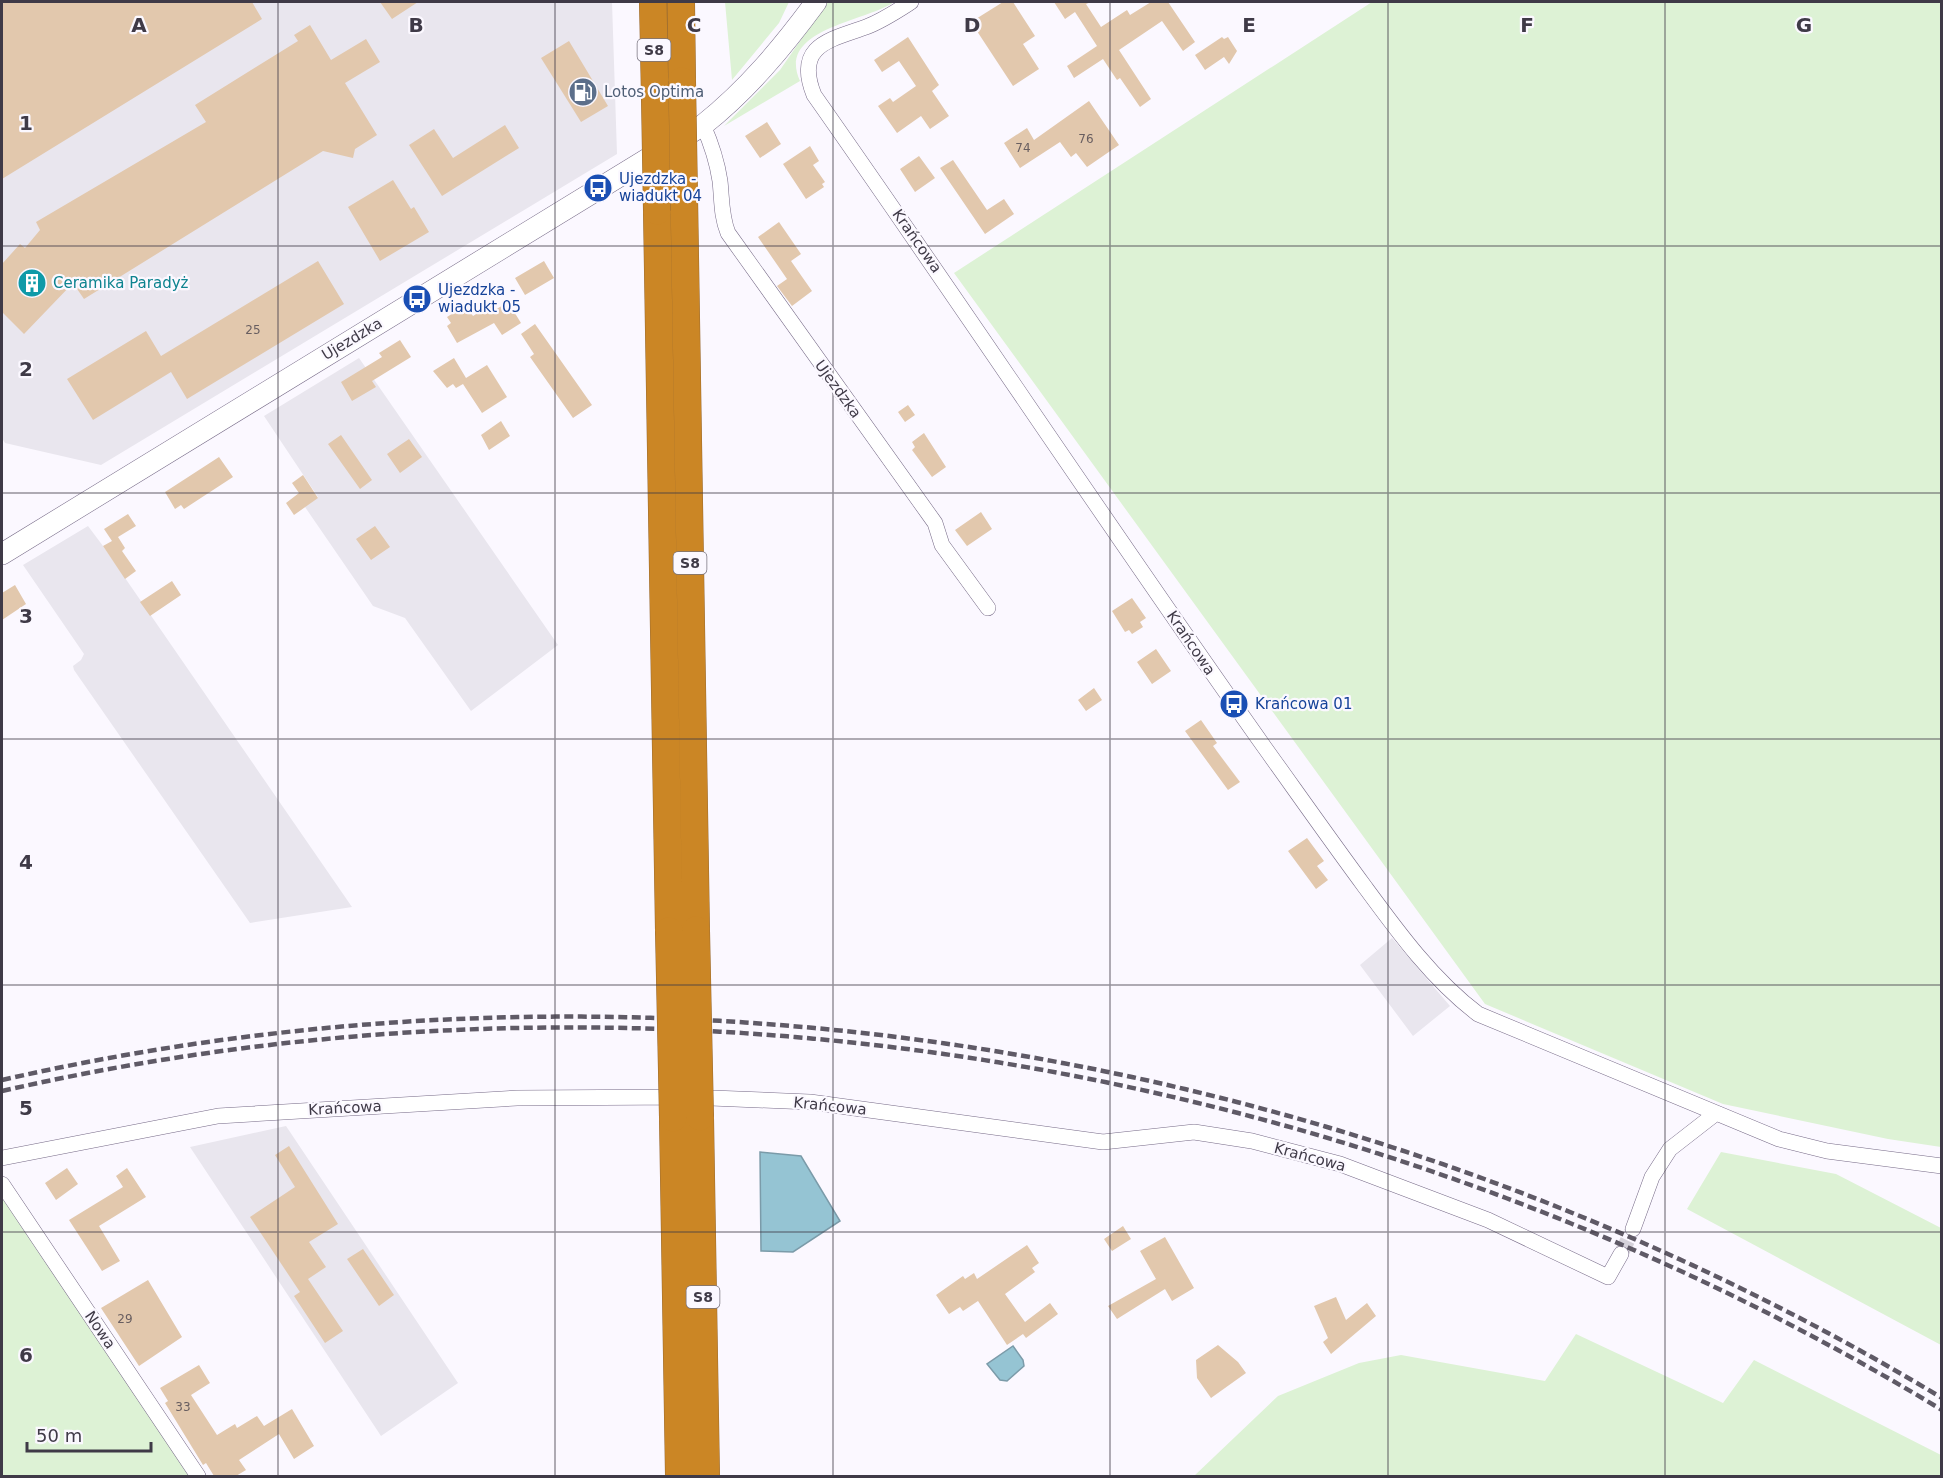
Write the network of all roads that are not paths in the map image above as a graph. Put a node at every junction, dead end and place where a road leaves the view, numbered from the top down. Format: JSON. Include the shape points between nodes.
{"nodes":[{"id":1,"x":653,"y":2,"type":"edge"},
{"id":2,"x":681,"y":2,"type":"edge"},
{"id":3,"x":806,"y":2,"type":"edge"},
{"id":4,"x":816,"y":2,"type":"edge"},
{"id":5,"x":911,"y":2,"type":"edge"},
{"id":6,"x":792,"y":34,"type":"junction"},
{"id":7,"x":703,"y":125,"type":"junction"},
{"id":8,"x":2,"y":554,"type":"edge"},
{"id":9,"x":988,"y":608,"type":"dead end"},
{"id":10,"x":1715,"y":1114,"type":"junction"},
{"id":11,"x":2,"y":1158,"type":"edge"},
{"id":12,"x":1941,"y":1167,"type":"edge"},
{"id":13,"x":2,"y":1184,"type":"edge"},
{"id":14,"x":1633,"y":1229,"type":"tunnel mouth"},
{"id":15,"x":1621,"y":1254,"type":"tunnel mouth"},
{"id":16,"x":198,"y":1476,"type":"edge"},
{"id":17,"x":679,"y":1476,"type":"edge"},
{"id":18,"x":706,"y":1476,"type":"edge"}],
"edges":[{"from":1,"to":17,"type":"highway","number":"S8","bridge":true},
{"from":2,"to":18,"type":"highway","number":"S8","bridge":true},
{"from":3,"to":6,"type":"main road","name":"Ujezdzka"},
{"from":4,"to":6,"type":"main road","name":"Ujezdzka"},
{"from":5,"to":10,"type":"street","name":"Krańcowa","via":[[866,27],[821,44],[808,67],[814,95],[1323,829],[1422,961],[1478,1014]]},
{"from":6,"to":7,"type":"main road","name":"Ujezdzka","via":[[743,91]]},
{"from":7,"to":8,"type":"main road","name":"Ujezdzka"},
{"from":7,"to":9,"type":"street","name":"Ujezdzka","via":[[718,171],[728,233],[934,523],[942,545]]},
{"from":10,"to":12,"type":"street","name":"Krańcowa","via":[[1779,1139],[1827,1151]]},
{"from":10,"to":14,"type":"street","via":[[1670,1149],[1652,1177]]},
{"from":11,"to":15,"type":"street","name":"Krańcowa","via":[[218,1116],[517,1098],[687,1097],[810,1102],[1103,1142],[1194,1132],[1252,1142],[1340,1164],[1488,1220],[1608,1277]]},
{"from":13,"to":16,"type":"street","name":"Nowa"}]}
